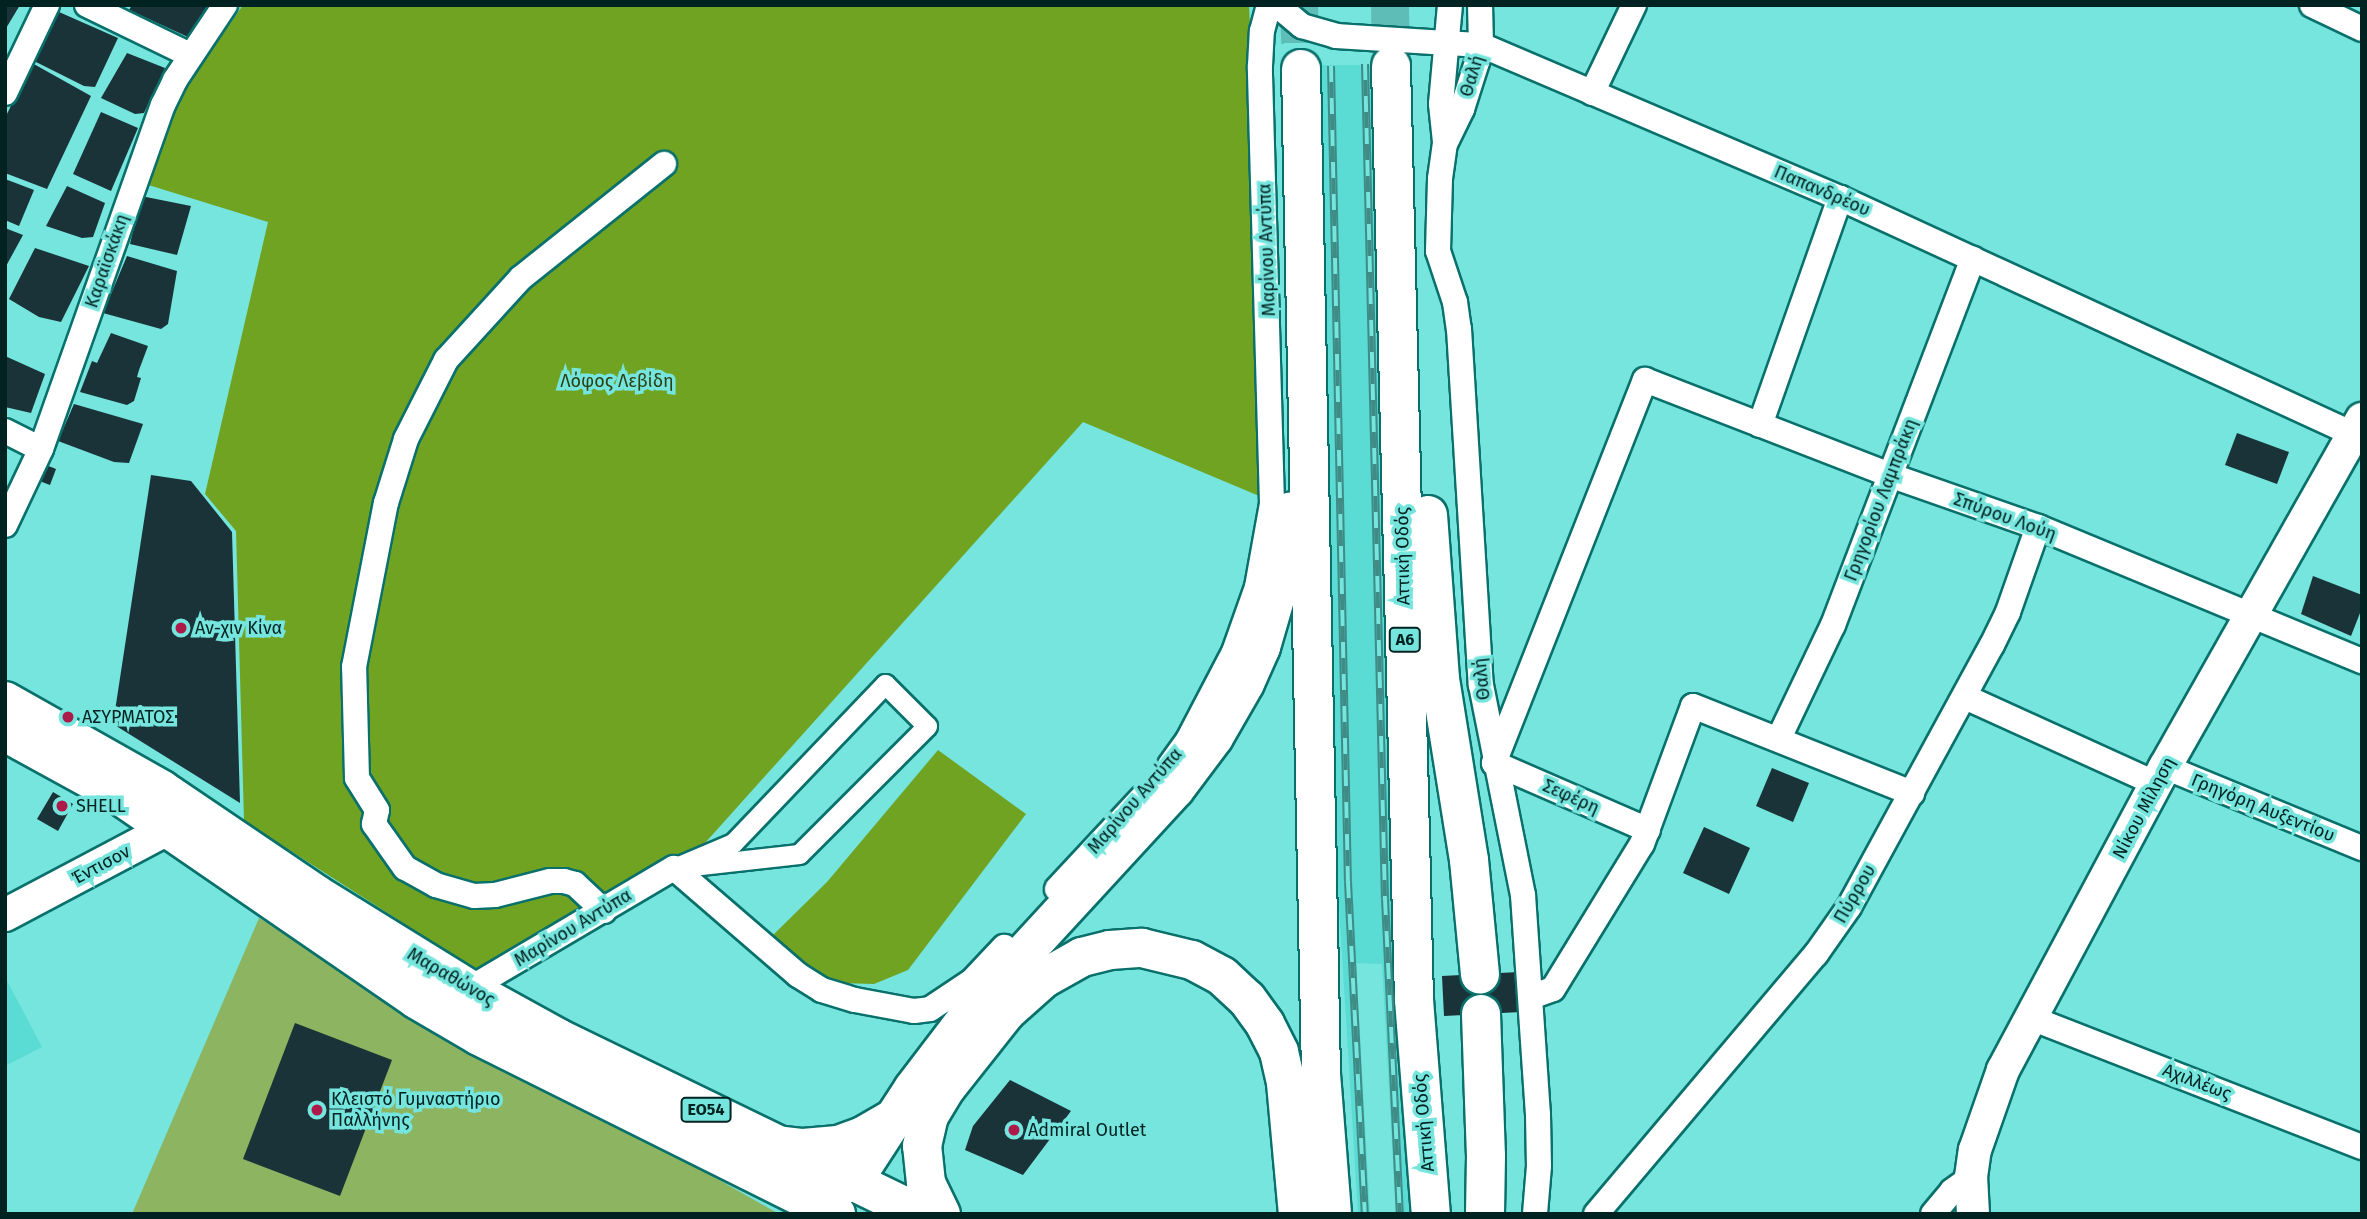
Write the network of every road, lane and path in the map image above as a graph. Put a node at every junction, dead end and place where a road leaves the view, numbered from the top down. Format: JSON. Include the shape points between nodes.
{"nodes":[{"id":1,"x":47,"y":5,"type":"edge"},
{"id":2,"x":87,"y":5,"type":"edge"},
{"id":3,"x":225,"y":5,"type":"edge"},
{"id":4,"x":1269,"y":5,"type":"edge"},
{"id":5,"x":1277,"y":5,"type":"edge"},
{"id":6,"x":1450,"y":5,"type":"edge"},
{"id":7,"x":1480,"y":5,"type":"edge"},
{"id":8,"x":1634,"y":5,"type":"edge"},
{"id":9,"x":2312,"y":5,"type":"edge"},
{"id":10,"x":2362,"y":29,"type":"edge"},
{"id":11,"x":1448,"y":41,"type":"junction"},
{"id":12,"x":1481,"y":45,"type":"junction"},
{"id":13,"x":190,"y":55,"type":"junction"},
{"id":14,"x":1301,"y":69,"type":"tunnel mouth"},
{"id":15,"x":5,"y":93,"type":"edge"},
{"id":16,"x":1592,"y":93,"type":"junction"},
{"id":17,"x":1445,"y":143,"type":"junction"},
{"id":18,"x":664,"y":164,"type":"dead end"},
{"id":19,"x":1840,"y":198,"type":"junction"},
{"id":20,"x":1305,"y":248,"type":"junction"},
{"id":21,"x":1973,"y":258,"type":"junction"},
{"id":22,"x":1760,"y":425,"type":"junction"},
{"id":23,"x":2358,"y":426,"type":"edge"},
{"id":24,"x":5,"y":431,"type":"edge"},
{"id":25,"x":41,"y":449,"type":"junction"},
{"id":26,"x":1892,"y":476,"type":"junction"},
{"id":27,"x":5,"y":525,"type":"edge"},
{"id":28,"x":2038,"y":527,"type":"junction"},
{"id":29,"x":2249,"y":617,"type":"junction"},
{"id":30,"x":2362,"y":661,"type":"edge"},
{"id":31,"x":1965,"y":697,"type":"junction"},
{"id":32,"x":5,"y":701,"type":"edge"},
{"id":33,"x":5,"y":732,"type":"edge"},
{"id":34,"x":1779,"y":738,"type":"junction"},
{"id":35,"x":1494,"y":763,"type":"junction"},
{"id":36,"x":2161,"y":775,"type":"junction"},
{"id":37,"x":1912,"y":793,"type":"junction"},
{"id":38,"x":182,"y":821,"type":"junction"},
{"id":39,"x":1648,"y":830,"type":"junction"},
{"id":40,"x":2362,"y":848,"type":"edge"},
{"id":41,"x":674,"y":868,"type":"junction"},
{"id":42,"x":604,"y":911,"type":"junction"},
{"id":43,"x":5,"y":915,"type":"edge"},
{"id":44,"x":1480,"y":974,"type":"dead end"},
{"id":45,"x":470,"y":989,"type":"junction"},
{"id":46,"x":1531,"y":997,"type":"junction"},
{"id":47,"x":1481,"y":1014,"type":"dead end"},
{"id":48,"x":2032,"y":1018,"type":"junction"},
{"id":49,"x":893,"y":1119,"type":"junction"},
{"id":50,"x":776,"y":1145,"type":"junction"},
{"id":51,"x":2362,"y":1147,"type":"edge"},
{"id":52,"x":1971,"y":1177,"type":"junction"},
{"id":53,"x":855,"y":1204,"type":"edge"},
{"id":54,"x":920,"y":1214,"type":"edge"},
{"id":55,"x":941,"y":1214,"type":"edge"},
{"id":56,"x":1298,"y":1214,"type":"edge"},
{"id":57,"x":1332,"y":1214,"type":"edge"},
{"id":58,"x":1431,"y":1214,"type":"edge"},
{"id":59,"x":1485,"y":1214,"type":"edge"},
{"id":60,"x":1535,"y":1214,"type":"edge"},
{"id":61,"x":1596,"y":1214,"type":"edge"},
{"id":62,"x":1933,"y":1214,"type":"edge"},
{"id":63,"x":1973,"y":1214,"type":"edge"}],
"edges":[{"from":1,"to":15,"type":"street"},
{"from":2,"to":13,"type":"street"},
{"from":3,"to":13,"type":"street","name":"Καραϊσκάκη"},
{"from":4,"to":41,"type":"street","name":"Μαρίνου Αντύπα","via":[[1260,66],[1272,504],[1246,621],[1188,740],[1156,782],[972,981],[930,1009],[893,1008],[822,990],[798,975]]},
{"from":5,"to":11,"type":"street","name":"Παπανδρέου","via":[[1302,26],[1336,36]]},
{"from":6,"to":11,"type":"street","name":"Θαλή"},
{"from":7,"to":12,"type":"street","name":"Θαλή"},
{"from":8,"to":16,"type":"street"},
{"from":9,"to":10,"type":"street"},
{"from":11,"to":12,"type":"street","name":"Παπανδρέου"},
{"from":11,"to":17,"type":"street","name":"Θαλή","via":[[1441,104]]},
{"from":12,"to":16,"type":"street","name":"Παπανδρέου"},
{"from":12,"to":17,"type":"street","name":"Θαλή","via":[[1462,109]]},
{"from":13,"to":25,"type":"street","name":"Καραϊσκάκη","via":[[163,105]]},
{"from":14,"to":20,"type":"main road"},
{"from":16,"to":19,"type":"street","name":"Παπανδρέου"},
{"from":17,"to":35,"type":"street","name":"Θαλή","via":[[1438,251],[1459,322],[1481,685]]},
{"from":18,"to":42,"type":"street","via":[[521,278],[446,360],[406,439],[386,503],[354,667],[357,778],[377,810],[374,824],[405,868],[436,886],[474,896],[564,881],[575,884]]},
{"from":19,"to":21,"type":"street","name":"Παπανδρέου"},
{"from":19,"to":22,"type":"street"},
{"from":20,"to":49,"type":"main road","via":[[1286,548],[1272,612],[1245,683],[1189,772],[994,984]]},
{"from":20,"to":57,"type":"main road","via":[[1321,1074]]},
{"from":21,"to":23,"type":"street","name":"Παπανδρέου"},
{"from":21,"to":26,"type":"street","name":"Γρηγορίου Λαμπράκη"},
{"from":22,"to":26,"type":"street","name":"Σπύρου Λούη"},
{"from":22,"to":35,"type":"street","name":"Σπύρου Λούη","via":[[1645,380]]},
{"from":23,"to":29,"type":"street","name":"Νίκου Μίληση"},
{"from":24,"to":25,"type":"street"},
{"from":25,"to":27,"type":"street","name":"Καραϊσκάκη"},
{"from":26,"to":28,"type":"street","name":"Σπύρου Λούη"},
{"from":26,"to":34,"type":"street","name":"Γρηγορίου Λαμπράκη","via":[[1833,625]]},
{"from":28,"to":29,"type":"street","name":"Σπύρου Λούη"},
{"from":28,"to":31,"type":"street","name":"Πύρρου","via":[[2008,612]]},
{"from":29,"to":30,"type":"street","name":"Σπύρου Λούη"},
{"from":29,"to":36,"type":"street","name":"Νίκου Μίληση"},
{"from":31,"to":36,"type":"street","name":"Γρηγόρη Αυξεντίου"},
{"from":31,"to":37,"type":"street","name":"Πύρρου"},
{"from":32,"to":38,"type":"main road","name":"Μαραθώνος","number":"ΕΟ54","via":[[145,779]]},
{"from":33,"to":38,"type":"main road","name":"Μαραθώνος","number":"ΕΟ54","via":[[118,794]]},
{"from":34,"to":37,"type":"street"},
{"from":34,"to":39,"type":"street","via":[[1693,706]]},
{"from":35,"to":39,"type":"street","name":"Σεφέρη"},
{"from":35,"to":46,"type":"street","name":"Θαλή","via":[[1523,895]]},
{"from":36,"to":40,"type":"street","name":"Γρηγόρη Αυξεντίου"},
{"from":36,"to":48,"type":"street","name":"Νίκου Μίληση"},
{"from":37,"to":61,"type":"street","name":"Πύρρου","via":[[1849,907],[1816,954]]},
{"from":38,"to":43,"type":"street","name":"Έντισον"},
{"from":38,"to":45,"type":"main road","name":"Μαραθώνος","number":"ΕΟ54","via":[[328,902]]},
{"from":38,"to":53,"type":"main road","name":"Μαραθώνος","number":"ΕΟ54","via":[[416,999],[469,1030]]},
{"from":39,"to":46,"type":"street","via":[[1553,989]]},
{"from":41,"to":41,"type":"street","via":[[799,854],[927,726],[885,684],[733,843]]},
{"from":41,"to":42,"type":"street","name":"Μαρίνου Αντύπα"},
{"from":42,"to":45,"type":"street","name":"Μαρίνου Αντύπα"},
{"from":44,"to":58,"type":"main road","name":"Αττική Οδός","number":"Α6","via":[[1431,588],[1413,236],[1391,66],[1414,1000]]},
{"from":45,"to":50,"type":"main road","name":"Μαραθώνος","number":"ΕΟ54","via":[[558,1038]]},
{"from":46,"to":60,"type":"street","name":"Θαλή","via":[[1539,1153]]},
{"from":47,"to":59,"type":"main road"},
{"from":48,"to":51,"type":"street","name":"Αχιλλέως"},
{"from":48,"to":52,"type":"street","name":"Νίκου Μίληση","via":[[1992,1096]]},
{"from":49,"to":50,"type":"main road","via":[[838,1144]]},
{"from":49,"to":53,"type":"main road"},
{"from":50,"to":53,"type":"main road","name":"Μαραθώνος","number":"ΕΟ54"},
{"from":52,"to":62,"type":"street"},
{"from":52,"to":63,"type":"street","name":"Νίκου Μίληση"},
{"from":53,"to":54,"type":"main road","name":"Μαραθώνος","number":"ΕΟ54"},
{"from":55,"to":56,"type":"main road","via":[[926,1183],[922,1146],[929,1116],[946,1088],[1006,1012],[1043,979],[1082,957],[1142,948],[1192,960],[1222,976],[1265,1024],[1279,1052],[1286,1083]]}]}
